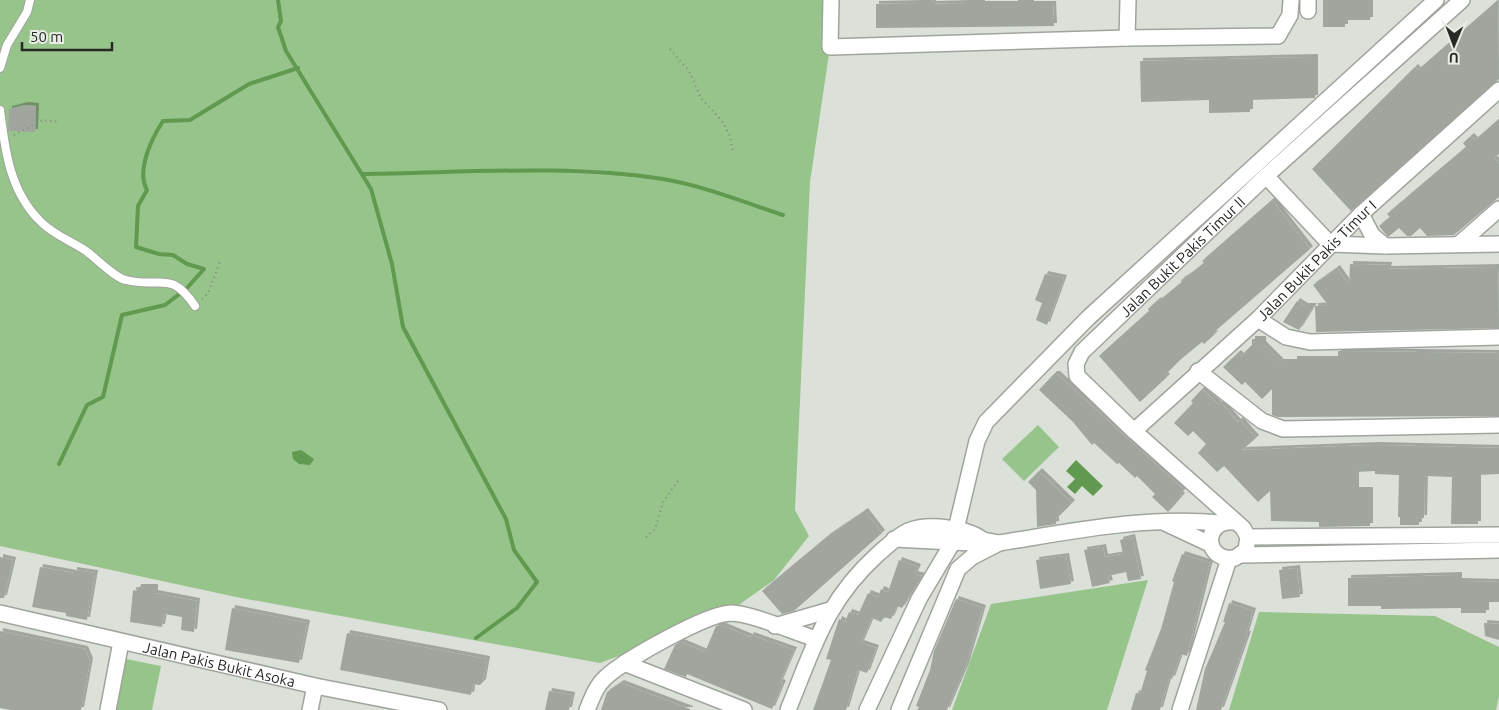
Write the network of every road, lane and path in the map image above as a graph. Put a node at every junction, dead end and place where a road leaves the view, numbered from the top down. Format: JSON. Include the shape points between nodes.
{"nodes":[{"id":1,"x":30,"y":0,"type":"edge"},
{"id":2,"x":831,"y":0,"type":"edge"},
{"id":3,"x":1128,"y":0,"type":"edge"},
{"id":4,"x":1291,"y":0,"type":"edge"},
{"id":5,"x":1436,"y":0,"type":"edge"},
{"id":6,"x":1462,"y":0,"type":"edge"},
{"id":7,"x":1127,"y":38,"type":"junction"},
{"id":8,"x":670,"y":49,"type":"dead end"},
{"id":9,"x":0,"y":68,"type":"edge"},
{"id":10,"x":1499,"y":90,"type":"edge"},
{"id":11,"x":0,"y":110,"type":"edge"},
{"id":12,"x":60,"y":122,"type":"dead end"},
{"id":13,"x":3,"y":135,"type":"junction"},
{"id":14,"x":733,"y":151,"type":"dead end"},
{"id":15,"x":1266,"y":176,"type":"junction"},
{"id":16,"x":1499,"y":209,"type":"edge"},
{"id":17,"x":1361,"y":214,"type":"junction"},
{"id":18,"x":1330,"y":244,"type":"junction"},
{"id":19,"x":1459,"y":244,"type":"junction"},
{"id":20,"x":1499,"y":244,"type":"edge"},
{"id":21,"x":1384,"y":246,"type":"junction"},
{"id":22,"x":221,"y":258,"type":"dead end"},
{"id":23,"x":196,"y":306,"type":"joint"},
{"id":24,"x":1258,"y":318,"type":"junction"},
{"id":25,"x":1499,"y":336,"type":"edge"},
{"id":26,"x":1198,"y":371,"type":"junction"},
{"id":27,"x":1499,"y":425,"type":"edge"},
{"id":28,"x":1134,"y":431,"type":"junction"},
{"id":29,"x":678,"y":480,"type":"dead end"},
{"id":30,"x":1159,"y":520,"type":"junction"},
{"id":31,"x":1228,"y":523,"type":"junction"},
{"id":32,"x":954,"y":535,"type":"junction"},
{"id":33,"x":1499,"y":535,"type":"edge"},
{"id":34,"x":646,"y":537,"type":"dead end"},
{"id":35,"x":1248,"y":537,"type":"junction"},
{"id":36,"x":999,"y":543,"type":"junction"},
{"id":37,"x":1210,"y":544,"type":"junction"},
{"id":38,"x":1499,"y":550,"type":"edge"},
{"id":39,"x":1235,"y":557,"type":"junction"},
{"id":40,"x":830,"y":610,"type":"junction"},
{"id":41,"x":0,"y":613,"type":"edge"},
{"id":42,"x":775,"y":626,"type":"junction"},
{"id":43,"x":816,"y":639,"type":"junction"},
{"id":44,"x":122,"y":642,"type":"junction"},
{"id":45,"x":624,"y":663,"type":"junction"},
{"id":46,"x":316,"y":686,"type":"junction"},
{"id":47,"x":108,"y":710,"type":"edge"},
{"id":48,"x":310,"y":710,"type":"edge"},
{"id":49,"x":439,"y":710,"type":"edge"},
{"id":50,"x":587,"y":710,"type":"edge"},
{"id":51,"x":744,"y":710,"type":"edge"},
{"id":52,"x":788,"y":710,"type":"edge"},
{"id":53,"x":867,"y":710,"type":"edge"},
{"id":54,"x":899,"y":710,"type":"edge"},
{"id":55,"x":1180,"y":710,"type":"edge"}],
"edges":[{"from":1,"to":9,"type":"lane","via":[[27,12],[7,45]]},
{"from":2,"to":7,"type":"street","via":[[830,47]]},
{"from":3,"to":7,"type":"street"},
{"from":4,"to":7,"type":"street","via":[[1290,15],[1278,36]]},
{"from":5,"to":32,"type":"street","via":[[1088,318],[986,422],[977,441]]},
{"from":6,"to":15,"type":"street","name":"Jalan Bukit Pakis Timur II"},
{"from":8,"to":14,"type":"path","via":[[689,71],[702,98],[722,121]]},
{"from":10,"to":17,"type":"street","name":"Jalan Bukit Pakis Timur I"},
{"from":11,"to":13,"type":"lane"},
{"from":12,"to":13,"type":"path","via":[[43,120],[11,137]]},
{"from":13,"to":23,"type":"lane","via":[[6,156],[20,198],[41,222],[124,280],[169,282],[180,286]]},
{"from":15,"to":18,"type":"street"},
{"from":15,"to":28,"type":"street","name":"Jalan Bukit Pakis Timur II","via":[[1082,352],[1076,364],[1077,376]]},
{"from":16,"to":19,"type":"street"},
{"from":17,"to":18,"type":"street","name":"Jalan Bukit Pakis Timur I"},
{"from":17,"to":21,"type":"street","via":[[1372,235]]},
{"from":18,"to":21,"type":"street"},
{"from":18,"to":24,"type":"street","name":"Jalan Bukit Pakis Timur I"},
{"from":19,"to":20,"type":"street"},
{"from":19,"to":21,"type":"street"},
{"from":22,"to":23,"type":"path","via":[[208,293]]},
{"from":24,"to":25,"type":"street","via":[[1286,337],[1310,342]]},
{"from":24,"to":26,"type":"street","name":"Jalan Bukit Pakis Timur I"},
{"from":26,"to":27,"type":"street","via":[[1262,421],[1282,429]]},
{"from":26,"to":28,"type":"street","name":"Jalan Bukit Pakis Timur I"},
{"from":28,"to":31,"type":"street","name":"Jalan Bukit Pakis Timur II"},
{"from":29,"to":34,"type":"path","via":[[663,502],[655,529]]},
{"from":30,"to":31,"type":"street"},
{"from":30,"to":36,"type":"street"},
{"from":30,"to":37,"type":"street"},
{"from":31,"to":35,"type":"street","via":[[1243,528]]},
{"from":31,"to":37,"type":"street","via":[[1212,532]]},
{"from":32,"to":36,"type":"street","via":[[972,543],[983,540]]},
{"from":32,"to":40,"type":"street","via":[[894,539],[866,565]]},
{"from":32,"to":53,"type":"street","via":[[919,599]]},
{"from":33,"to":35,"type":"street"},
{"from":35,"to":39,"type":"street","via":[[1246,550]]},
{"from":36,"to":54,"type":"street","via":[[972,557],[958,569]]},
{"from":37,"to":39,"type":"street","via":[[1217,554]]},
{"from":38,"to":39,"type":"street"},
{"from":39,"to":55,"type":"street"},
{"from":40,"to":42,"type":"street"},
{"from":40,"to":43,"type":"street"},
{"from":41,"to":44,"type":"street","name":"Jalan Pakis Bukit Asoka"},
{"from":42,"to":43,"type":"street"},
{"from":42,"to":45,"type":"street","via":[[740,614],[719,614]]},
{"from":43,"to":52,"type":"street"},
{"from":44,"to":46,"type":"street","name":"Jalan Pakis Bukit Asoka"},
{"from":44,"to":47,"type":"street"},
{"from":45,"to":50,"type":"street","via":[[604,678]]},
{"from":45,"to":51,"type":"street"},
{"from":46,"to":48,"type":"street"},
{"from":46,"to":49,"type":"street","name":"Jalan Pakis Bukit Asoka"}]}
